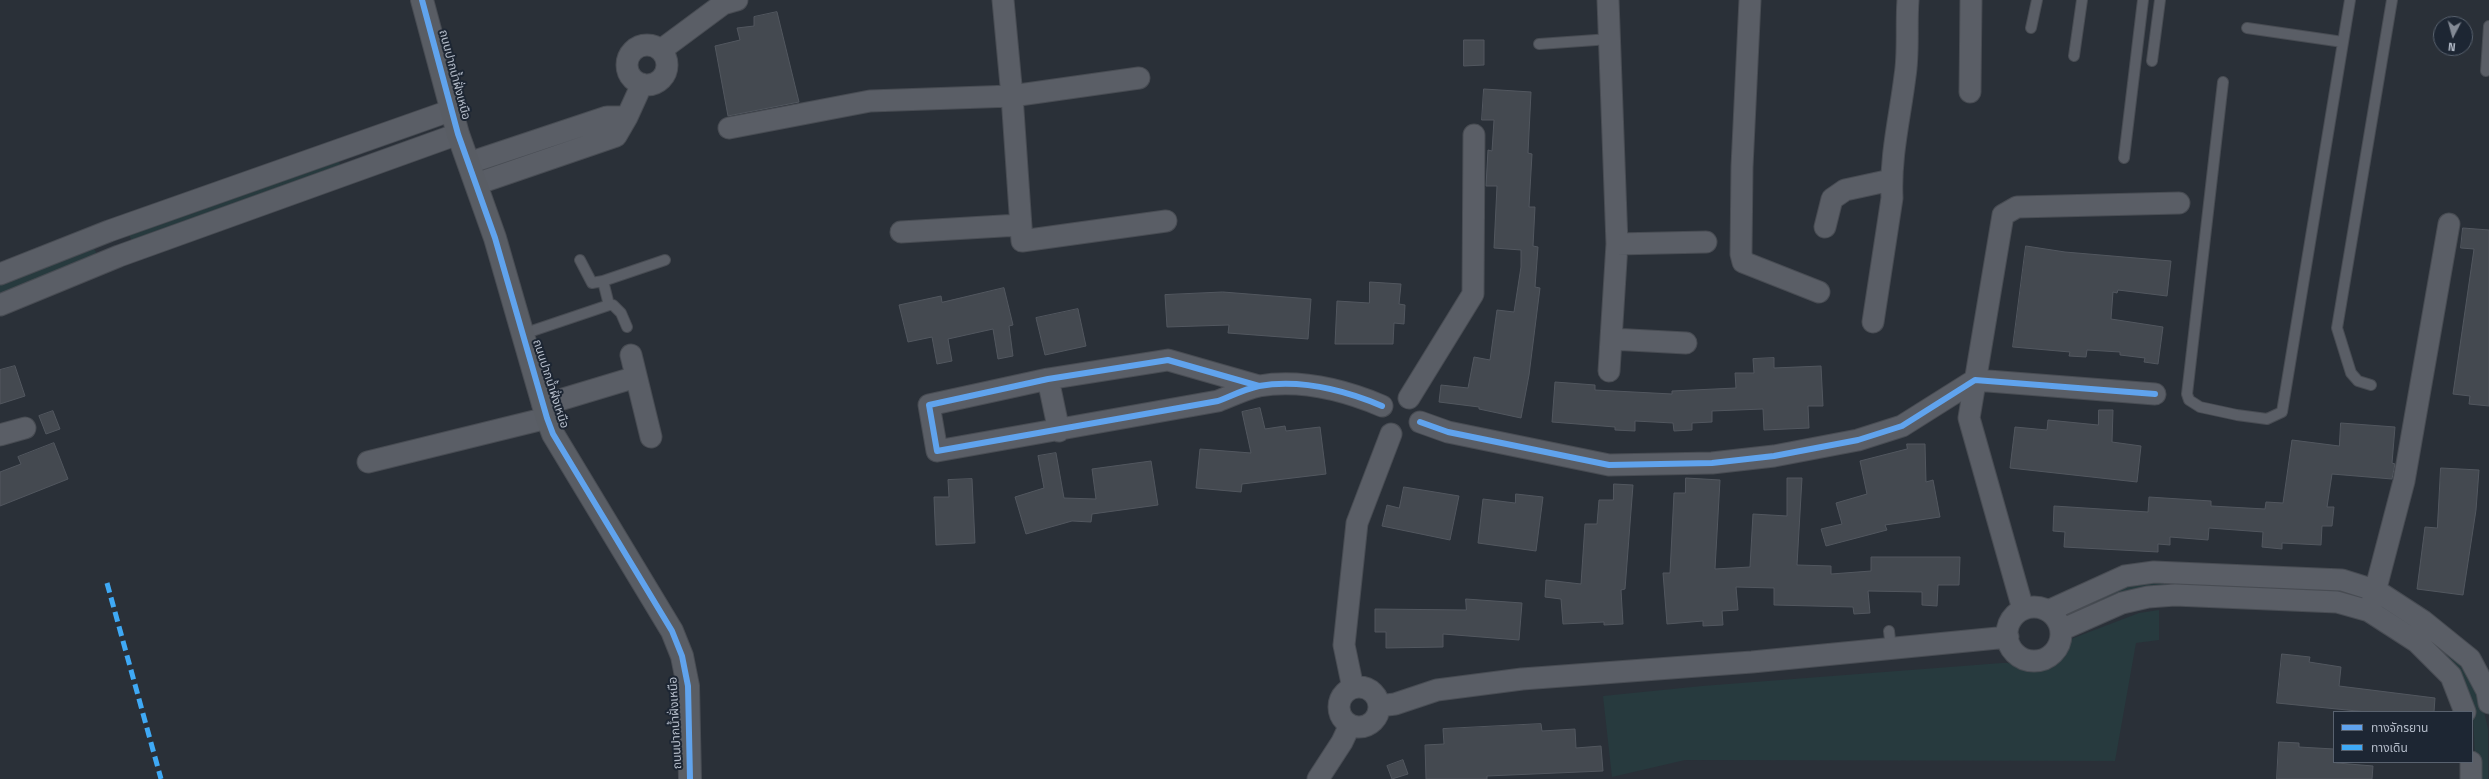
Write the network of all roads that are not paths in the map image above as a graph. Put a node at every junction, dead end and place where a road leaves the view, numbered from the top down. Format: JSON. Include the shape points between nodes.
{"nodes":[{"id":1,"x":422,"y":0,"type":"edge"},
{"id":2,"x":1003,"y":0,"type":"edge"},
{"id":3,"x":1608,"y":0,"type":"edge"},
{"id":4,"x":1750,"y":0,"type":"edge"},
{"id":5,"x":1908,"y":0,"type":"edge"},
{"id":6,"x":1971,"y":0,"type":"edge"},
{"id":7,"x":2037,"y":0,"type":"edge"},
{"id":8,"x":2082,"y":0,"type":"edge"},
{"id":9,"x":2143,"y":0,"type":"edge"},
{"id":10,"x":2160,"y":0,"type":"edge"},
{"id":11,"x":2350,"y":0,"type":"edge"},
{"id":12,"x":2392,"y":0,"type":"edge"},
{"id":13,"x":728,"y":1,"type":"edge"},
{"id":14,"x":2489,"y":26,"type":"edge"},
{"id":15,"x":2031,"y":28,"type":"dead end"},
{"id":16,"x":2247,"y":28,"type":"dead end"},
{"id":17,"x":1610,"y":39,"type":"junction"},
{"id":18,"x":2343,"y":42,"type":"junction"},
{"id":19,"x":1540,"y":44,"type":"dead end"},
{"id":20,"x":661,"y":50,"type":"junction"},
{"id":21,"x":2074,"y":56,"type":"dead end"},
{"id":22,"x":2152,"y":61,"type":"dead end"},
{"id":23,"x":2486,"y":71,"type":"dead end"},
{"id":24,"x":1139,"y":78,"type":"dead end"},
{"id":25,"x":2224,"y":82,"type":"dead end"},
{"id":26,"x":642,"y":84,"type":"junction"},
{"id":27,"x":1970,"y":92,"type":"dead end"},
{"id":28,"x":1012,"y":96,"type":"junction"},
{"id":29,"x":452,"y":110,"type":"junction"},
{"id":30,"x":627,"y":117,"type":"junction"},
{"id":31,"x":729,"y":128,"type":"dead end"},
{"id":32,"x":458,"y":134,"type":"junction"},
{"id":33,"x":1474,"y":135,"type":"dead end"},
{"id":34,"x":2124,"y":158,"type":"dead end"},
{"id":35,"x":469,"y":163,"type":"junction"},
{"id":36,"x":1891,"y":180,"type":"junction"},
{"id":37,"x":476,"y":184,"type":"junction"},
{"id":38,"x":2179,"y":203,"type":"dead end"},
{"id":39,"x":1166,"y":221,"type":"dead end"},
{"id":40,"x":2449,"y":224,"type":"dead end"},
{"id":41,"x":1019,"y":225,"type":"junction"},
{"id":42,"x":1825,"y":227,"type":"dead end"},
{"id":43,"x":109,"y":231,"type":"junction"},
{"id":44,"x":901,"y":232,"type":"dead end"},
{"id":45,"x":1706,"y":242,"type":"dead end"},
{"id":46,"x":1617,"y":244,"type":"junction"},
{"id":47,"x":119,"y":256,"type":"junction"},
{"id":48,"x":580,"y":260,"type":"dead end"},
{"id":49,"x":665,"y":260,"type":"dead end"},
{"id":50,"x":0,"y":274,"type":"edge"},
{"id":51,"x":603,"y":281,"type":"junction"},
{"id":52,"x":1819,"y":292,"type":"dead end"},
{"id":53,"x":0,"y":305,"type":"edge"},
{"id":54,"x":609,"y":305,"type":"junction"},
{"id":55,"x":1873,"y":322,"type":"dead end"},
{"id":56,"x":627,"y":327,"type":"dead end"},
{"id":57,"x":523,"y":334,"type":"junction"},
{"id":58,"x":1611,"y":339,"type":"junction"},
{"id":59,"x":1686,"y":343,"type":"dead end"},
{"id":60,"x":631,"y":355,"type":"dead end"},
{"id":61,"x":1609,"y":371,"type":"dead end"},
{"id":62,"x":636,"y":377,"type":"junction"},
{"id":63,"x":1048,"y":379,"type":"junction"},
{"id":64,"x":1975,"y":380,"type":"junction"},
{"id":65,"x":2371,"y":385,"type":"dead end"},
{"id":66,"x":1259,"y":386,"type":"junction"},
{"id":67,"x":2155,"y":394,"type":"dead end"},
{"id":68,"x":1409,"y":398,"type":"junction"},
{"id":69,"x":1382,"y":406,"type":"junction"},
{"id":70,"x":545,"y":411,"type":"junction"},
{"id":71,"x":1420,"y":422,"type":"junction"},
{"id":72,"x":25,"y":428,"type":"dead end"},
{"id":73,"x":1060,"y":431,"type":"junction"},
{"id":74,"x":1391,"y":434,"type":"junction"},
{"id":75,"x":0,"y":435,"type":"edge"},
{"id":76,"x":651,"y":437,"type":"dead end"},
{"id":77,"x":368,"y":462,"type":"dead end"},
{"id":78,"x":2377,"y":591,"type":"junction"},
{"id":79,"x":2023,"y":610,"type":"junction"},
{"id":80,"x":2048,"y":611,"type":"junction"},
{"id":81,"x":2369,"y":611,"type":"junction"},
{"id":82,"x":2061,"y":630,"type":"junction"},
{"id":83,"x":2008,"y":637,"type":"junction"},
{"id":84,"x":1353,"y":688,"type":"junction"},
{"id":85,"x":2489,"y":699,"type":"edge"},
{"id":86,"x":1379,"y":706,"type":"junction"},
{"id":87,"x":2465,"y":711,"type":"edge"},
{"id":88,"x":1350,"y":724,"type":"junction"},
{"id":89,"x":2471,"y":763,"type":"edge"},
{"id":90,"x":690,"y":779,"type":"edge"},
{"id":91,"x":1318,"y":779,"type":"edge"},
{"id":92,"x":2471,"y":779,"type":"edge"}],
"edges":[{"from":1,"to":29,"type":"street","name":"ถนนปากน้ำฝั่งเหนือ"},
{"from":2,"to":28,"type":"street"},
{"from":3,"to":17,"type":"street"},
{"from":4,"to":52,"type":"street","via":[[1742,159],[1741,254],[1743,262]]},
{"from":5,"to":36,"type":"street","via":[[1906,75],[1896,122]]},
{"from":6,"to":27,"type":"street"},
{"from":7,"to":15,"type":"lane"},
{"from":8,"to":21,"type":"lane"},
{"from":9,"to":34,"type":"lane"},
{"from":10,"to":22,"type":"lane"},
{"from":11,"to":18,"type":"lane"},
{"from":12,"to":65,"type":"lane","via":[[2337,328],[2352,373],[2358,381]]},
{"from":13,"to":20,"type":"street"},
{"from":14,"to":23,"type":"lane"},
{"from":16,"to":18,"type":"lane"},
{"from":17,"to":19,"type":"lane"},
{"from":17,"to":46,"type":"street"},
{"from":18,"to":25,"type":"lane","via":[[2282,412],[2267,419],[2200,407],[2190,400],[2187,394]]},
{"from":20,"to":26,"type":"street","via":[[667,62],[664,74],[655,83]]},
{"from":20,"to":26,"type":"street","via":[[649,44],[630,52],[627,58],[627,71],[636,82]]},
{"from":24,"to":28,"type":"street"},
{"from":26,"to":30,"type":"street"},
{"from":28,"to":31,"type":"street","via":[[870,102]]},
{"from":28,"to":41,"type":"street"},
{"from":29,"to":32,"type":"street","name":"ถนนปากน้ำฝั่งเหนือ"},
{"from":29,"to":43,"type":"street"},
{"from":30,"to":35,"type":"street","via":[[607,117]]},
{"from":30,"to":37,"type":"street","via":[[616,136]]},
{"from":32,"to":35,"type":"street","name":"ถนนปากน้ำฝั่งเหนือ"},
{"from":32,"to":47,"type":"street"},
{"from":33,"to":68,"type":"street","via":[[1474,294]]},
{"from":35,"to":37,"type":"street","name":"ถนนปากน้ำฝั่งเหนือ"},
{"from":36,"to":42,"type":"street","via":[[1845,190],[1832,199]]},
{"from":36,"to":55,"type":"street","via":[[1892,198]]},
{"from":37,"to":57,"type":"street","name":"ถนนปากน้ำฝั่งเหนือ"},
{"from":38,"to":64,"type":"street","via":[[2017,207],[2003,215]]},
{"from":39,"to":41,"type":"street","via":[[1022,241]]},
{"from":40,"to":78,"type":"street","via":[[2404,481]]},
{"from":41,"to":44,"type":"street"},
{"from":43,"to":47,"type":"street"},
{"from":43,"to":50,"type":"street"},
{"from":45,"to":46,"type":"street"},
{"from":46,"to":58,"type":"street"},
{"from":47,"to":53,"type":"street"},
{"from":48,"to":51,"type":"lane","via":[[592,283]]},
{"from":49,"to":51,"type":"lane"},
{"from":51,"to":54,"type":"lane"},
{"from":54,"to":56,"type":"lane","via":[[613,305],[621,313]]},
{"from":54,"to":57,"type":"lane"},
{"from":57,"to":70,"type":"street","name":"ถนนปากน้ำฝั่งเหนือ"},
{"from":58,"to":59,"type":"street"},
{"from":58,"to":61,"type":"street"},
{"from":60,"to":62,"type":"street"},
{"from":62,"to":70,"type":"street"},
{"from":62,"to":76,"type":"street"},
{"from":63,"to":66,"type":"street","via":[[1168,360]]},
{"from":63,"to":73,"type":"street"},
{"from":63,"to":73,"type":"street","via":[[929,405],[937,451]]},
{"from":64,"to":67,"type":"street"},
{"from":64,"to":71,"type":"street","via":[[1902,426],[1858,440],[1774,456],[1712,463],[1609,465],[1470,437]]},
{"from":64,"to":79,"type":"street","via":[[1969,418]]},
{"from":66,"to":69,"type":"street","via":[[1298,385],[1326,388],[1352,393]]},
{"from":66,"to":73,"type":"street","via":[[1218,401]]},
{"from":68,"to":69,"type":"street","via":[[1400,395],[1393,397]]},
{"from":68,"to":71,"type":"street","via":[[1420,409]]},
{"from":69,"to":74,"type":"street","via":[[1382,425]]},
{"from":70,"to":77,"type":"street"},
{"from":70,"to":90,"type":"street","name":"ถนนปากน้ำฝั่งเหนือ","via":[[553,434],[672,630],[682,656],[688,686]]},
{"from":71,"to":74,"type":"street","via":[[1409,435]]},
{"from":72,"to":75,"type":"street"},
{"from":74,"to":84,"type":"street","via":[[1357,523],[1344,645]]},
{"from":78,"to":80,"type":"street","via":[[2342,580],[2154,572],[2125,576]]},
{"from":78,"to":81,"type":"street"},
{"from":78,"to":85,"type":"street","via":[[2423,621],[2470,660]]},
{"from":79,"to":80,"type":"street","via":[[2037,607]]},
{"from":79,"to":83,"type":"street","via":[[2012,619]]},
{"from":80,"to":82,"type":"street","via":[[2055,617]]},
{"from":81,"to":82,"type":"street","via":[[2338,602],[2148,596],[2122,604]]},
{"from":81,"to":87,"type":"street","via":[[2417,642],[2451,676]]},
{"from":82,"to":83,"type":"street","via":[[2060,644],[2056,650],[2039,660],[2019,656],[2010,646]]},
{"from":83,"to":86,"type":"street","via":[[1890,640],[1752,662],[1522,679],[1437,690],[1395,704]]},
{"from":84,"to":86,"type":"street","via":[[1370,690]]},
{"from":84,"to":88,"type":"street","via":[[1346,692],[1339,703],[1341,715]]},
{"from":86,"to":88,"type":"street","via":[[1370,723],[1356,726]]},
{"from":88,"to":91,"type":"street","via":[[1342,742]]},
{"from":89,"to":92,"type":"street"}]}
